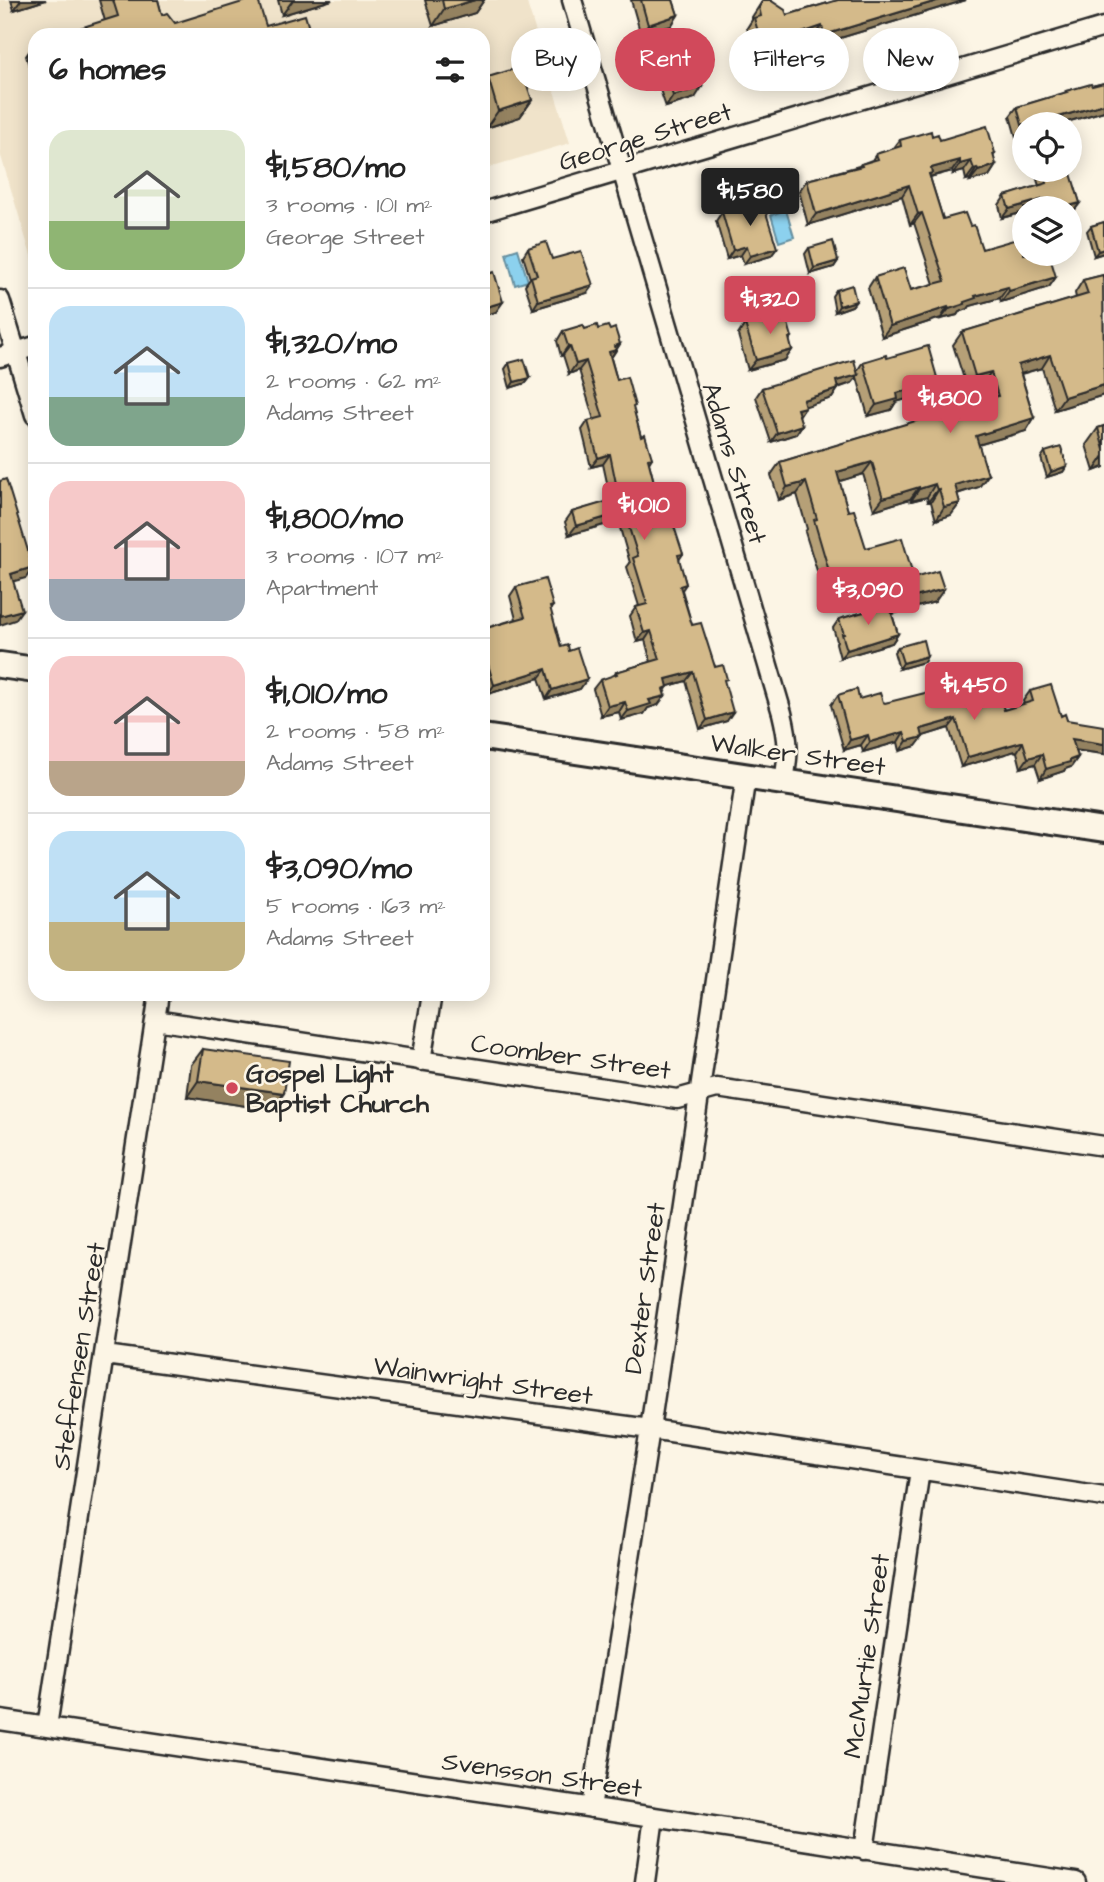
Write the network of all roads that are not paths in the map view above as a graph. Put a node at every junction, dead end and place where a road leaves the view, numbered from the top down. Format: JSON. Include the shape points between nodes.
{"nodes":[{"id":1,"x":572,"y":0,"type":"edge"},
{"id":2,"x":1104,"y":27,"type":"edge"},
{"id":3,"x":622,"y":171,"type":"junction"},
{"id":4,"x":490,"y":210,"type":"edge"},
{"id":5,"x":0,"y":300,"type":"edge"},
{"id":6,"x":28,"y":348,"type":"edge"},
{"id":7,"x":8,"y":354,"type":"edge"},
{"id":8,"x":28,"y":399,"type":"edge"},
{"id":9,"x":0,"y":665,"type":"edge"},
{"id":10,"x":28,"y":669,"type":"edge"},
{"id":11,"x":490,"y":738,"type":"edge"},
{"id":12,"x":746,"y":776,"type":"junction"},
{"id":13,"x":784,"y":781,"type":"junction"},
{"id":14,"x":1104,"y":830,"type":"edge"},
{"id":15,"x":158,"y":1001,"type":"edge"},
{"id":16,"x":431,"y":1001,"type":"edge"},
{"id":17,"x":155,"y":1020,"type":"junction"},
{"id":18,"x":421,"y":1061,"type":"junction"},
{"id":19,"x":699,"y":1093,"type":"junction"},
{"id":20,"x":1104,"y":1146,"type":"edge"},
{"id":21,"x":105,"y":1355,"type":"junction"},
{"id":22,"x":650,"y":1429,"type":"junction"},
{"id":23,"x":920,"y":1470,"type":"junction"},
{"id":24,"x":1104,"y":1497,"type":"edge"},
{"id":25,"x":0,"y":1720,"type":"edge"},
{"id":26,"x":47,"y":1727,"type":"junction"},
{"id":27,"x":591,"y":1808,"type":"junction"},
{"id":28,"x":654,"y":1817,"type":"junction"},
{"id":29,"x":864,"y":1850,"type":"junction"},
{"id":30,"x":1012,"y":1877,"type":"edge"},
{"id":31,"x":645,"y":1882,"type":"edge"},
{"id":32,"x":1076,"y":1882,"type":"edge"}],
"edges":[{"from":1,"to":3,"type":"street","name":"Adams Street"},
{"from":2,"to":3,"type":"street","name":"George Street"},
{"from":3,"to":4,"type":"street","name":"George Street"},
{"from":3,"to":13,"type":"street","name":"Adams Street","via":[[788,735]]},
{"from":5,"to":7,"type":"street"},
{"from":6,"to":7,"type":"street"},
{"from":7,"to":8,"type":"street"},
{"from":9,"to":10,"type":"main road"},
{"from":11,"to":12,"type":"main road","name":"Walker Street"},
{"from":12,"to":13,"type":"main road","name":"Walker Street"},
{"from":12,"to":19,"type":"street","name":"Dexter Street"},
{"from":13,"to":14,"type":"main road","name":"Walker Street"},
{"from":15,"to":17,"type":"street","name":"Steffensen Street"},
{"from":16,"to":18,"type":"street"},
{"from":17,"to":18,"type":"street","name":"Coomber Street"},
{"from":17,"to":21,"type":"street","name":"Steffensen Street"},
{"from":18,"to":19,"type":"street","name":"Coomber Street","via":[[677,1099]]},
{"from":19,"to":20,"type":"street","name":"Coomber Street","via":[[717,1088]]},
{"from":19,"to":22,"type":"street","name":"Dexter Street"},
{"from":21,"to":22,"type":"street","name":"Wainwright Street"},
{"from":21,"to":26,"type":"street","name":"Steffensen Street"},
{"from":22,"to":23,"type":"street","name":"Wainwright Street"},
{"from":22,"to":27,"type":"street","name":"Dexter Street"},
{"from":23,"to":24,"type":"street","name":"Wainwright Street"},
{"from":23,"to":29,"type":"street","name":"McMurtie Street"},
{"from":25,"to":26,"type":"street","name":"Svensson Street"},
{"from":26,"to":27,"type":"street","name":"Svensson Street"},
{"from":27,"to":28,"type":"street","name":"Svensson Street"},
{"from":28,"to":29,"type":"street","name":"Svensson Street"},
{"from":28,"to":31,"type":"street"},
{"from":29,"to":30,"type":"street","name":"Svensson Street"},
{"from":30,"to":32,"type":"street","name":"Svensson Street"}]}
